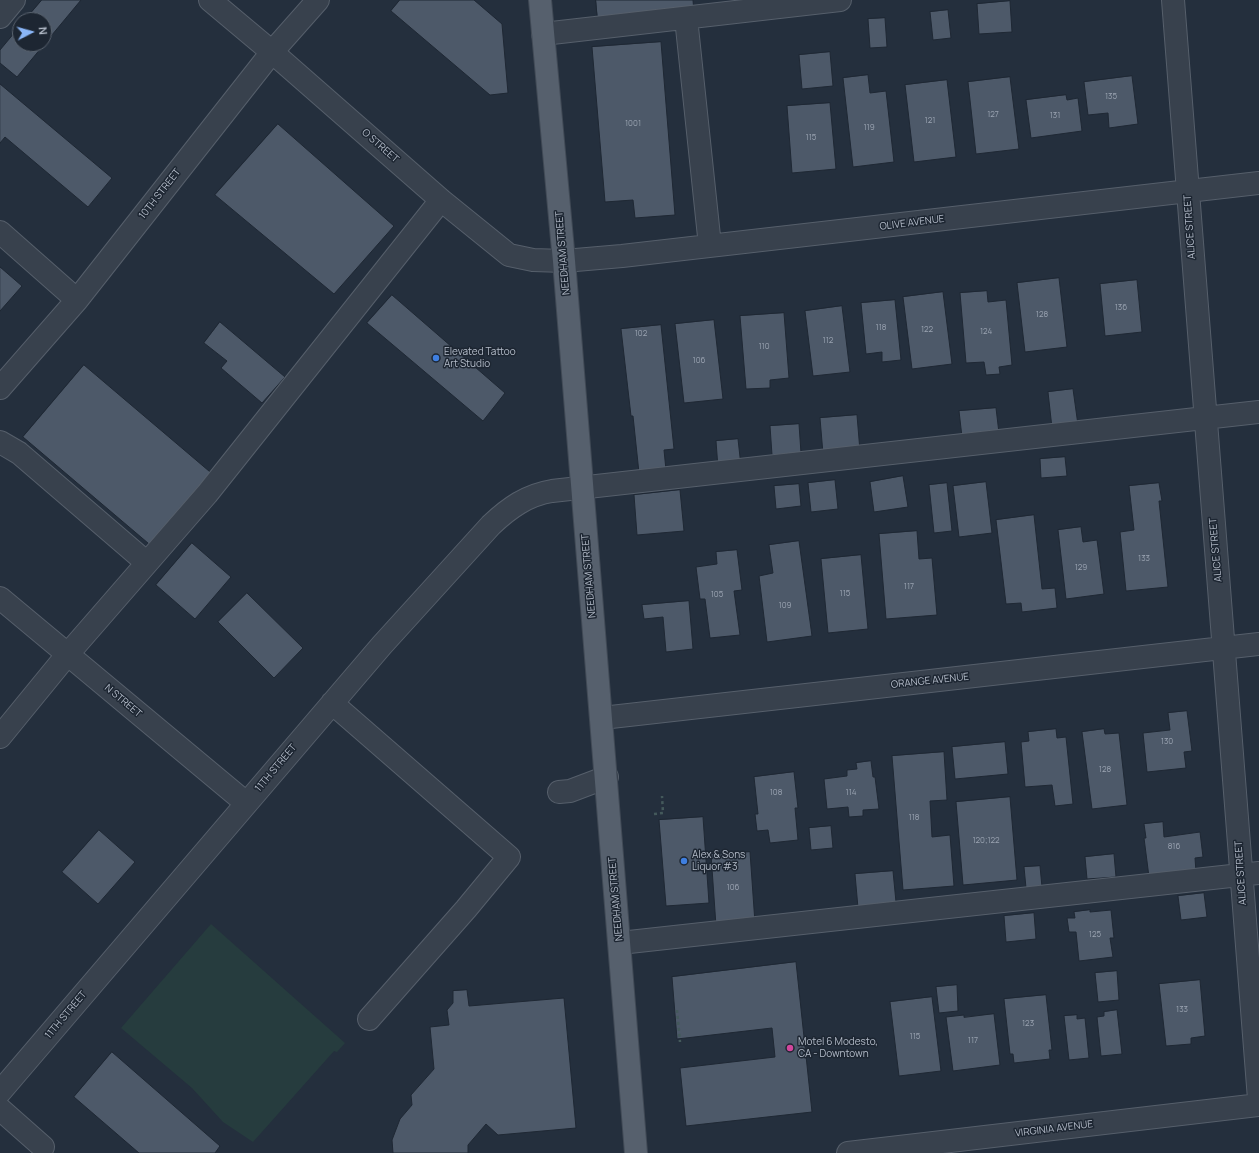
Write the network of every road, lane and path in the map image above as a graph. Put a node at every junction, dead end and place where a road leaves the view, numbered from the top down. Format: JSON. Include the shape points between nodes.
{"nodes":[{"id":1,"x":14,"y":0,"type":"edge"},
{"id":2,"x":210,"y":0,"type":"edge"},
{"id":3,"x":318,"y":0,"type":"edge"},
{"id":4,"x":540,"y":0,"type":"edge"},
{"id":5,"x":840,"y":0,"type":"edge"},
{"id":6,"x":1172,"y":0,"type":"edge"},
{"id":7,"x":0,"y":17,"type":"edge"},
{"id":8,"x":686,"y":18,"type":"junction"},
{"id":9,"x":543,"y":34,"type":"junction"},
{"id":10,"x":272,"y":52,"type":"junction"},
{"id":11,"x":1259,"y":183,"type":"edge"},
{"id":12,"x":1188,"y":191,"type":"junction"},
{"id":13,"x":441,"y":200,"type":"junction"},
{"id":14,"x":0,"y":232,"type":"edge"},
{"id":15,"x":710,"y":246,"type":"junction"},
{"id":16,"x":564,"y":261,"type":"junction"},
{"id":17,"x":76,"y":300,"type":"junction"},
{"id":18,"x":0,"y":388,"type":"edge"},
{"id":19,"x":1259,"y":412,"type":"edge"},
{"id":20,"x":1205,"y":418,"type":"junction"},
{"id":21,"x":0,"y":442,"type":"edge"},
{"id":22,"x":582,"y":489,"type":"junction"},
{"id":23,"x":147,"y":563,"type":"junction"},
{"id":24,"x":0,"y":598,"type":"edge"},
{"id":25,"x":1259,"y":644,"type":"edge"},
{"id":26,"x":1224,"y":648,"type":"junction"},
{"id":27,"x":68,"y":655,"type":"junction"},
{"id":28,"x":332,"y":703,"type":"junction"},
{"id":29,"x":602,"y":718,"type":"junction"},
{"id":30,"x":0,"y":737,"type":"edge"},
{"id":31,"x":606,"y":777,"type":"junction"},
{"id":32,"x":559,"y":792,"type":"dead end"},
{"id":33,"x":662,"y":796,"type":"dead end"},
{"id":34,"x":246,"y":804,"type":"junction"},
{"id":35,"x":654,"y":814,"type":"dead end"},
{"id":36,"x":1250,"y":874,"type":"edge"},
{"id":37,"x":620,"y":943,"type":"junction"},
{"id":38,"x":677,"y":1010,"type":"dead end"},
{"id":39,"x":369,"y":1019,"type":"dead end"},
{"id":40,"x":680,"y":1042,"type":"dead end"},
{"id":41,"x":0,"y":1092,"type":"edge"},
{"id":42,"x":1259,"y":1099,"type":"edge"},
{"id":43,"x":1259,"y":1105,"type":"edge"},
{"id":44,"x":0,"y":1109,"type":"edge"},
{"id":45,"x":43,"y":1147,"type":"dead end"},
{"id":46,"x":636,"y":1153,"type":"edge"},
{"id":47,"x":848,"y":1153,"type":"edge"}],
"edges":[{"from":1,"to":7,"type":"street"},
{"from":2,"to":10,"type":"street","name":"O STREET"},
{"from":3,"to":10,"type":"street","name":"10TH STREET"},
{"from":4,"to":9,"type":"main road","name":"NEEDHAM STREET"},
{"from":5,"to":8,"type":"street"},
{"from":6,"to":12,"type":"street","name":"ALICE STREET"},
{"from":8,"to":9,"type":"street"},
{"from":8,"to":15,"type":"street"},
{"from":9,"to":16,"type":"main road","name":"NEEDHAM STREET"},
{"from":10,"to":13,"type":"street","name":"O STREET"},
{"from":10,"to":17,"type":"street","name":"10TH STREET"},
{"from":11,"to":12,"type":"street","name":"OLIVE AVENUE"},
{"from":12,"to":15,"type":"street","name":"OLIVE AVENUE"},
{"from":12,"to":20,"type":"street","name":"ALICE STREET"},
{"from":13,"to":16,"type":"street","name":"O STREET","via":[[509,255],[533,260]]},
{"from":13,"to":23,"type":"street","via":[[207,494]]},
{"from":14,"to":17,"type":"street"},
{"from":15,"to":16,"type":"street","name":"OLIVE AVENUE"},
{"from":16,"to":22,"type":"main road","name":"NEEDHAM STREET"},
{"from":17,"to":18,"type":"street","name":"10TH STREET"},
{"from":19,"to":20,"type":"street","name":"11TH STREET"},
{"from":20,"to":22,"type":"street","name":"11TH STREET"},
{"from":20,"to":26,"type":"street","name":"ALICE STREET"},
{"from":21,"to":23,"type":"street","via":[[19,453]]},
{"from":22,"to":28,"type":"street","name":"11TH STREET","via":[[537,494],[507,510]]},
{"from":22,"to":29,"type":"main road","name":"NEEDHAM STREET"},
{"from":23,"to":27,"type":"street"},
{"from":24,"to":27,"type":"street","name":"N STREET"},
{"from":25,"to":26,"type":"street","name":"ORANGE AVENUE"},
{"from":26,"to":29,"type":"street","name":"ORANGE AVENUE"},
{"from":26,"to":36,"type":"street","name":"ALICE STREET"},
{"from":27,"to":30,"type":"street"},
{"from":27,"to":34,"type":"street","name":"N STREET"},
{"from":28,"to":34,"type":"street","name":"11TH STREET"},
{"from":28,"to":39,"type":"street","via":[[509,857]]},
{"from":29,"to":31,"type":"main road","name":"NEEDHAM STREET"},
{"from":31,"to":32,"type":"street","via":[[570,791]]},
{"from":31,"to":37,"type":"main road","name":"NEEDHAM STREET"},
{"from":33,"to":35,"type":"path","via":[[663,813]]},
{"from":34,"to":41,"type":"street","name":"11TH STREET"},
{"from":36,"to":37,"type":"street"},
{"from":36,"to":42,"type":"street","name":"ALICE STREET"},
{"from":37,"to":46,"type":"main road","name":"NEEDHAM STREET"},
{"from":38,"to":40,"type":"path"},
{"from":43,"to":47,"type":"street","name":"VIRGINIA AVENUE"},
{"from":44,"to":45,"type":"street"}]}
